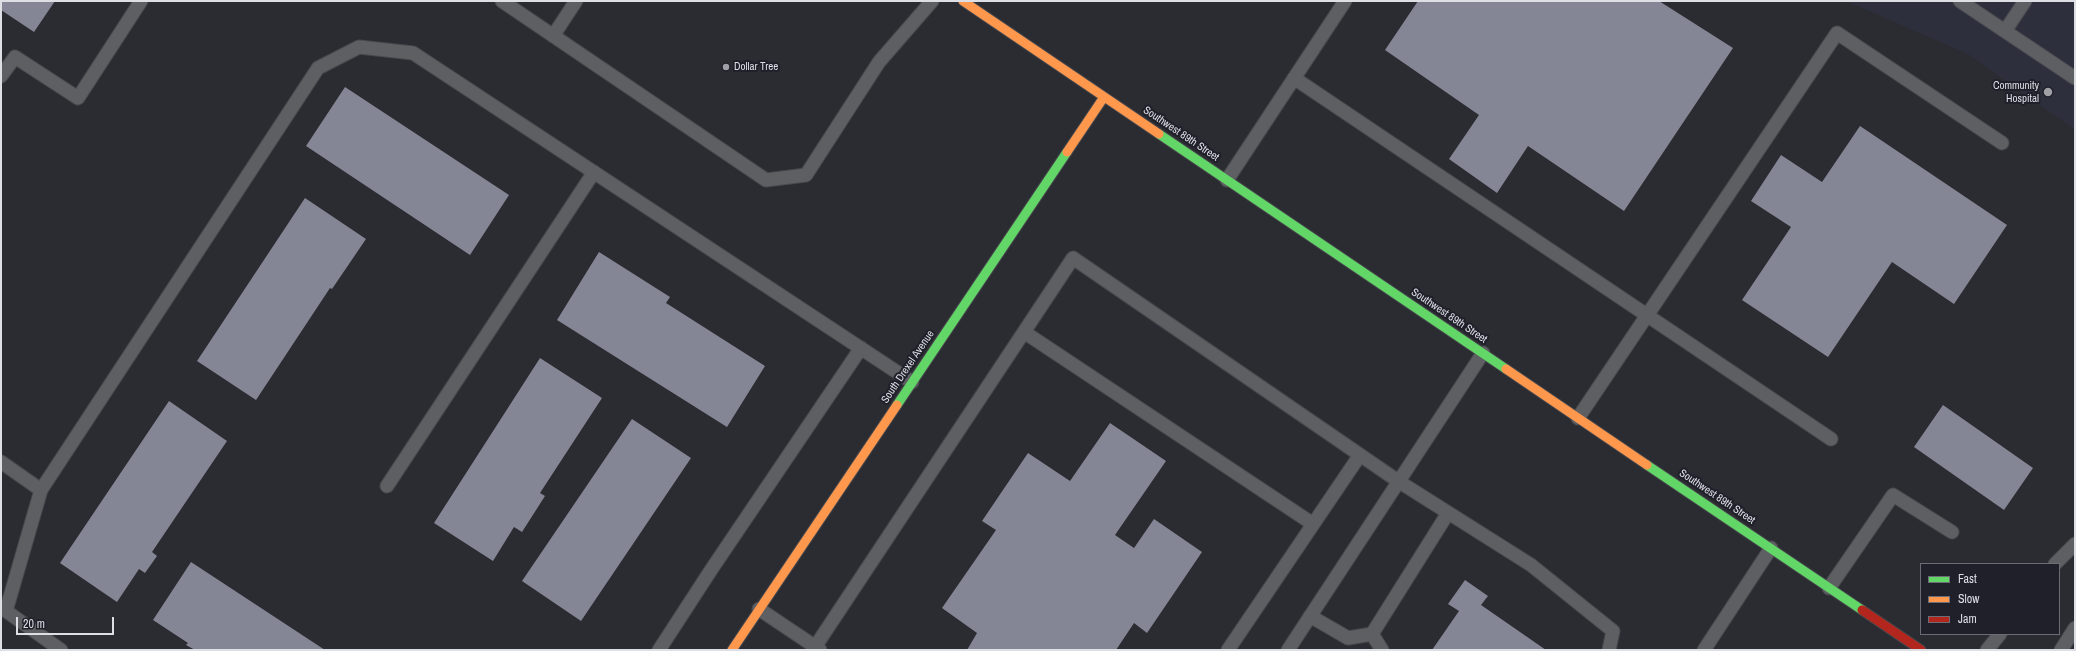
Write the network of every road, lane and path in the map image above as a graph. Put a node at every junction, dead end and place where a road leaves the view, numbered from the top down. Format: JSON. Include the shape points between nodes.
{"nodes":[{"id":1,"x":141,"y":1,"type":"edge"},
{"id":2,"x":502,"y":1,"type":"edge"},
{"id":3,"x":576,"y":1,"type":"edge"},
{"id":4,"x":932,"y":1,"type":"edge"},
{"id":5,"x":963,"y":1,"type":"edge"},
{"id":6,"x":1345,"y":1,"type":"edge"},
{"id":7,"x":1960,"y":1,"type":"edge"},
{"id":8,"x":2025,"y":1,"type":"edge"},
{"id":9,"x":2005,"y":31,"type":"junction"},
{"id":10,"x":553,"y":36,"type":"junction"},
{"id":11,"x":1,"y":76,"type":"edge"},
{"id":12,"x":1294,"y":78,"type":"junction"},
{"id":13,"x":2075,"y":78,"type":"edge"},
{"id":14,"x":1104,"y":97,"type":"junction"},
{"id":15,"x":2002,"y":143,"type":"dead end"},
{"id":16,"x":594,"y":172,"type":"junction"},
{"id":17,"x":1227,"y":180,"type":"junction"},
{"id":18,"x":1647,"y":315,"type":"junction"},
{"id":19,"x":1024,"y":332,"type":"junction"},
{"id":20,"x":861,"y":348,"type":"junction"},
{"id":21,"x":1483,"y":353,"type":"junction"},
{"id":22,"x":912,"y":382,"type":"junction"},
{"id":23,"x":1578,"y":418,"type":"junction"},
{"id":24,"x":1831,"y":439,"type":"dead end"},
{"id":25,"x":1360,"y":455,"type":"junction"},
{"id":26,"x":1,"y":462,"type":"edge"},
{"id":27,"x":1398,"y":481,"type":"junction"},
{"id":28,"x":387,"y":486,"type":"dead end"},
{"id":29,"x":41,"y":490,"type":"junction"},
{"id":30,"x":1448,"y":513,"type":"junction"},
{"id":31,"x":1313,"y":524,"type":"junction"},
{"id":32,"x":1952,"y":532,"type":"dead end"},
{"id":33,"x":1771,"y":548,"type":"junction"},
{"id":34,"x":2074,"y":548,"type":"edge"},
{"id":35,"x":2056,"y":563,"type":"edge"},
{"id":36,"x":1829,"y":588,"type":"junction"},
{"id":37,"x":759,"y":609,"type":"junction"},
{"id":38,"x":3,"y":613,"type":"edge"},
{"id":39,"x":1310,"y":616,"type":"junction"},
{"id":40,"x":2075,"y":628,"type":"edge"},
{"id":41,"x":1372,"y":634,"type":"junction"},
{"id":42,"x":1999,"y":635,"type":"edge"},
{"id":43,"x":818,"y":649,"type":"edge"},
{"id":44,"x":61,"y":650,"type":"edge"},
{"id":45,"x":659,"y":650,"type":"edge"},
{"id":46,"x":732,"y":650,"type":"edge"},
{"id":47,"x":1228,"y":650,"type":"edge"},
{"id":48,"x":1288,"y":650,"type":"edge"},
{"id":49,"x":1382,"y":650,"type":"edge"},
{"id":50,"x":1609,"y":650,"type":"edge"},
{"id":51,"x":1704,"y":650,"type":"edge"},
{"id":52,"x":1921,"y":650,"type":"edge"},
{"id":53,"x":1987,"y":650,"type":"edge"},
{"id":54,"x":2060,"y":650,"type":"edge"}],
"edges":[{"from":1,"to":11,"type":"lane","via":[[78,98],[15,57]]},
{"from":2,"to":10,"type":"lane"},
{"from":3,"to":10,"type":"lane"},
{"from":4,"to":10,"type":"lane","via":[[879,62],[806,175],[766,180]]},
{"from":5,"to":14,"type":"main road","name":"Southwest 89th Street"},
{"from":6,"to":12,"type":"lane"},
{"from":7,"to":9,"type":"lane"},
{"from":8,"to":9,"type":"lane"},
{"from":9,"to":13,"type":"lane"},
{"from":12,"to":17,"type":"lane"},
{"from":12,"to":18,"type":"lane"},
{"from":14,"to":17,"type":"main road","name":"Southwest 89th Street"},
{"from":14,"to":22,"type":"main road","name":"South Drexel Avenue"},
{"from":15,"to":18,"type":"lane","via":[[1837,33]]},
{"from":16,"to":20,"type":"lane"},
{"from":16,"to":28,"type":"lane"},
{"from":16,"to":29,"type":"lane","via":[[413,52],[359,47],[318,68]]},
{"from":17,"to":21,"type":"main road","name":"Southwest 89th Street"},
{"from":18,"to":23,"type":"lane"},
{"from":18,"to":24,"type":"lane"},
{"from":19,"to":25,"type":"lane","via":[[1073,258]]},
{"from":19,"to":31,"type":"lane"},
{"from":19,"to":43,"type":"lane"},
{"from":20,"to":22,"type":"lane"},
{"from":20,"to":45,"type":"lane"},
{"from":21,"to":23,"type":"main road","name":"Southwest 89th Street"},
{"from":21,"to":27,"type":"lane"},
{"from":22,"to":37,"type":"main road","name":"South Drexel Avenue"},
{"from":23,"to":33,"type":"main road","name":"Southwest 89th Street"},
{"from":25,"to":27,"type":"lane"},
{"from":25,"to":31,"type":"lane"},
{"from":26,"to":29,"type":"lane"},
{"from":27,"to":30,"type":"lane"},
{"from":27,"to":39,"type":"lane"},
{"from":29,"to":38,"type":"lane"},
{"from":30,"to":41,"type":"lane"},
{"from":30,"to":50,"type":"lane","via":[[1531,565],[1613,631]]},
{"from":31,"to":47,"type":"lane"},
{"from":32,"to":36,"type":"lane","via":[[1893,495]]},
{"from":33,"to":36,"type":"main road","name":"Southwest 89th Street"},
{"from":33,"to":51,"type":"lane"},
{"from":34,"to":35,"type":"lane"},
{"from":36,"to":52,"type":"main road","name":"Southwest 89th Street"},
{"from":37,"to":43,"type":"lane"},
{"from":37,"to":46,"type":"main road","name":"South Drexel Avenue"},
{"from":38,"to":44,"type":"lane"},
{"from":39,"to":41,"type":"lane","via":[[1348,638]]},
{"from":39,"to":48,"type":"lane"},
{"from":40,"to":54,"type":"lane"},
{"from":41,"to":49,"type":"lane"},
{"from":42,"to":53,"type":"lane"}]}
